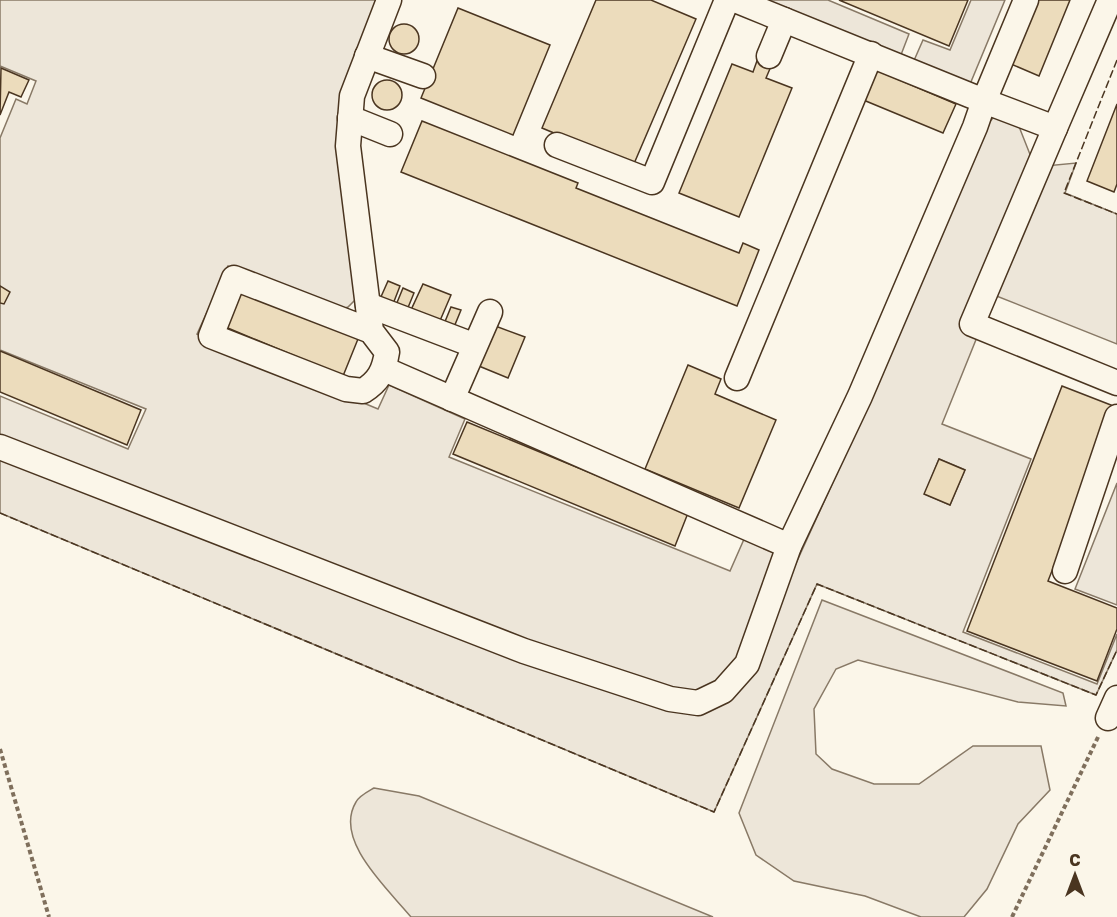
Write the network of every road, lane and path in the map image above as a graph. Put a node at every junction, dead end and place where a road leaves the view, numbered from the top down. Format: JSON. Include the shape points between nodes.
{"nodes":[{"id":1,"x":389,"y":0,"type":"edge"},
{"id":2,"x":727,"y":0,"type":"edge"},
{"id":3,"x":735,"y":0,"type":"edge"},
{"id":4,"x":1026,"y":0,"type":"edge"},
{"id":5,"x":1110,"y":0,"type":"edge"},
{"id":6,"x":784,"y":20,"type":"junction"},
{"id":7,"x":871,"y":54,"type":"junction"},
{"id":8,"x":367,"y":56,"type":"junction"},
{"id":9,"x":769,"y":56,"type":"dead end"},
{"id":10,"x":423,"y":76,"type":"dead end"},
{"id":11,"x":984,"y":101,"type":"junction"},
{"id":12,"x":350,"y":118,"type":"junction"},
{"id":13,"x":1055,"y":128,"type":"junction"},
{"id":14,"x":390,"y":134,"type":"dead end"},
{"id":15,"x":556,"y":145,"type":"dead end"},
{"id":16,"x":368,"y":305,"type":"junction"},
{"id":17,"x":490,"y":312,"type":"dead end"},
{"id":18,"x":371,"y":331,"type":"junction"},
{"id":19,"x":473,"y":345,"type":"junction"},
{"id":20,"x":384,"y":369,"type":"junction"},
{"id":21,"x":737,"y":378,"type":"dead end"},
{"id":22,"x":1117,"y":382,"type":"edge"},
{"id":23,"x":452,"y":399,"type":"junction"},
{"id":24,"x":1117,"y":417,"type":"edge"},
{"id":25,"x":0,"y":447,"type":"edge"},
{"id":26,"x":789,"y":546,"type":"junction"},
{"id":27,"x":1065,"y":571,"type":"dead end"},
{"id":28,"x":1112,"y":708,"type":"edge"},
{"id":29,"x":0,"y":749,"type":"edge"},
{"id":30,"x":49,"y":917,"type":"edge"},
{"id":31,"x":1012,"y":917,"type":"edge"}],
"edges":[{"from":1,"to":8,"type":"lane"},
{"from":2,"to":15,"type":"lane","via":[[652,182]]},
{"from":3,"to":6,"type":"lane"},
{"from":4,"to":11,"type":"lane"},
{"from":5,"to":13,"type":"lane"},
{"from":6,"to":7,"type":"lane"},
{"from":6,"to":9,"type":"lane"},
{"from":7,"to":11,"type":"lane"},
{"from":7,"to":21,"type":"lane"},
{"from":8,"to":10,"type":"lane"},
{"from":8,"to":12,"type":"lane","via":[[352,96]]},
{"from":11,"to":13,"type":"lane"},
{"from":11,"to":26,"type":"lane","via":[[860,396]]},
{"from":12,"to":14,"type":"lane"},
{"from":12,"to":16,"type":"lane","via":[[348,146]]},
{"from":13,"to":22,"type":"lane","via":[[972,324]]},
{"from":16,"to":18,"type":"lane"},
{"from":16,"to":19,"type":"lane"},
{"from":17,"to":19,"type":"lane"},
{"from":18,"to":20,"type":"lane","via":[[387,352]]},
{"from":18,"to":20,"type":"lane","via":[[234,278],[211,336],[346,389],[363,391],[377,382]]},
{"from":19,"to":23,"type":"lane"},
{"from":20,"to":23,"type":"lane"},
{"from":23,"to":26,"type":"lane"},
{"from":24,"to":27,"type":"lane"},
{"from":25,"to":26,"type":"lane","via":[[524,651],[682,702],[698,703],[723,691],[747,664]]},
{"from":28,"to":31,"type":"path"},
{"from":29,"to":30,"type":"path"}]}
